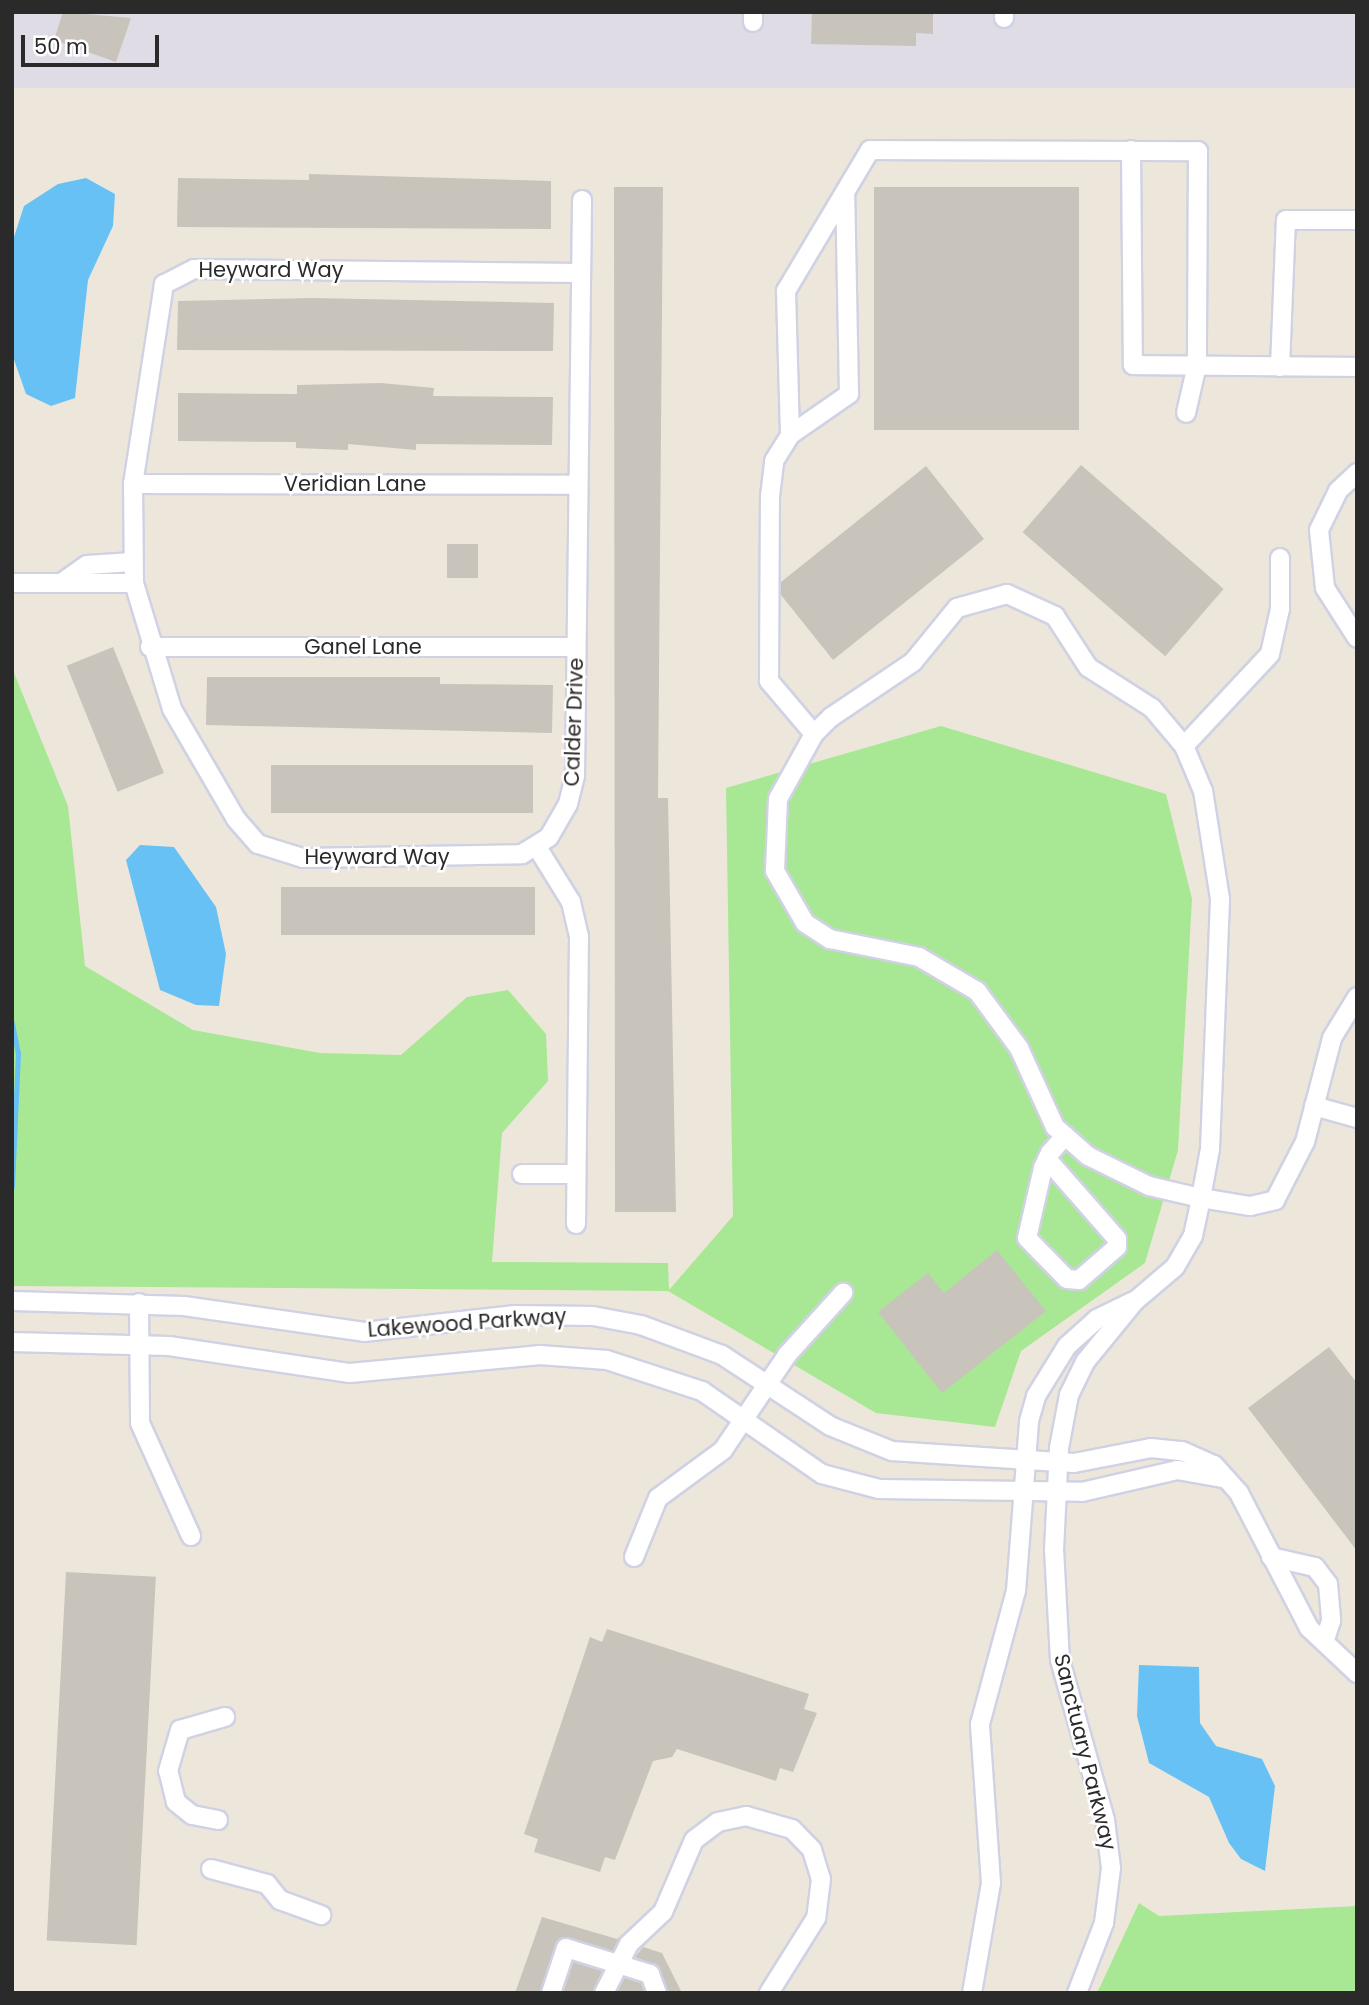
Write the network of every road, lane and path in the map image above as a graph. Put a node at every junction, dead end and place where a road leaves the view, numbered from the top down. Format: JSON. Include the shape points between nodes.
{"nodes":[{"id":1,"x":1131,"y":150,"type":"junction"},
{"id":2,"x":845,"y":193,"type":"junction"},
{"id":3,"x":582,"y":200,"type":"dead end"},
{"id":4,"x":1357,"y":220,"type":"edge"},
{"id":5,"x":581,"y":273,"type":"junction"},
{"id":6,"x":1197,"y":365,"type":"junction"},
{"id":7,"x":1280,"y":367,"type":"junction"},
{"id":8,"x":1357,"y":367,"type":"edge"},
{"id":9,"x":1186,"y":413,"type":"dead end"},
{"id":10,"x":790,"y":435,"type":"junction"},
{"id":11,"x":1357,"y":472,"type":"edge"},
{"id":12,"x":133,"y":484,"type":"junction"},
{"id":13,"x":578,"y":485,"type":"junction"},
{"id":14,"x":1280,"y":558,"type":"dead end"},
{"id":15,"x":133,"y":562,"type":"junction"},
{"id":16,"x":64,"y":581,"type":"junction"},
{"id":17,"x":12,"y":583,"type":"edge"},
{"id":18,"x":134,"y":583,"type":"junction"},
{"id":19,"x":1357,"y":638,"type":"edge"},
{"id":20,"x":150,"y":647,"type":"junction"},
{"id":21,"x":576,"y":647,"type":"junction"},
{"id":22,"x":814,"y":734,"type":"junction"},
{"id":23,"x":1184,"y":746,"type":"junction"},
{"id":24,"x":537,"y":847,"type":"junction"},
{"id":25,"x":1357,"y":997,"type":"edge"},
{"id":26,"x":1314,"y":1106,"type":"junction"},
{"id":27,"x":1357,"y":1118,"type":"edge"},
{"id":28,"x":1065,"y":1136,"type":"junction"},
{"id":29,"x":1047,"y":1159,"type":"junction"},
{"id":30,"x":522,"y":1174,"type":"dead end"},
{"id":31,"x":576,"y":1174,"type":"junction"},
{"id":32,"x":1201,"y":1198,"type":"junction"},
{"id":33,"x":576,"y":1224,"type":"dead end"},
{"id":34,"x":843,"y":1293,"type":"dead end"},
{"id":35,"x":12,"y":1301,"type":"edge"},
{"id":36,"x":1135,"y":1301,"type":"junction"},
{"id":37,"x":139,"y":1303,"type":"junction"},
{"id":38,"x":12,"y":1342,"type":"edge"},
{"id":39,"x":137,"y":1343,"type":"junction"},
{"id":40,"x":768,"y":1384,"type":"junction"},
{"id":41,"x":746,"y":1418,"type":"junction"},
{"id":42,"x":1024,"y":1461,"type":"junction"},
{"id":43,"x":1058,"y":1463,"type":"junction"},
{"id":44,"x":1224,"y":1478,"type":"junction"},
{"id":45,"x":1056,"y":1492,"type":"junction"},
{"id":46,"x":1022,"y":1494,"type":"junction"},
{"id":47,"x":191,"y":1536,"type":"dead end"},
{"id":48,"x":634,"y":1557,"type":"dead end"},
{"id":49,"x":1271,"y":1557,"type":"junction"},
{"id":50,"x":1324,"y":1642,"type":"junction"},
{"id":51,"x":1357,"y":1673,"type":"edge"},
{"id":52,"x":225,"y":1717,"type":"dead end"},
{"id":53,"x":218,"y":1820,"type":"dead end"},
{"id":54,"x":211,"y":1869,"type":"dead end"},
{"id":55,"x":321,"y":1914,"type":"dead end"},
{"id":56,"x":617,"y":1964,"type":"junction"},
{"id":57,"x":551,"y":1993,"type":"edge"},
{"id":58,"x":604,"y":1993,"type":"edge"},
{"id":59,"x":657,"y":1993,"type":"edge"},
{"id":60,"x":769,"y":1993,"type":"edge"},
{"id":61,"x":972,"y":1993,"type":"edge"},
{"id":62,"x":1077,"y":1993,"type":"edge"}],
"edges":[{"from":1,"to":2,"type":"street","via":[[870,150]]},
{"from":1,"to":6,"type":"street","via":[[1133,365]]},
{"from":1,"to":6,"type":"street","via":[[1198,150]]},
{"from":2,"to":10,"type":"street","via":[[786,291]]},
{"from":2,"to":10,"type":"street","via":[[849,394]]},
{"from":3,"to":5,"type":"street","name":"Calder Drive"},
{"from":4,"to":7,"type":"street","via":[[1286,220]]},
{"from":5,"to":12,"type":"street","name":"Heyward Way","via":[[194,269],[172,275],[158,295]]},
{"from":5,"to":13,"type":"street","name":"Calder Drive"},
{"from":6,"to":7,"type":"street"},
{"from":6,"to":9,"type":"street"},
{"from":7,"to":8,"type":"street"},
{"from":10,"to":22,"type":"street","via":[[774,461],[770,496],[769,681]]},
{"from":11,"to":19,"type":"street","via":[[1338,491],[1319,530],[1325,588]]},
{"from":12,"to":13,"type":"street","name":"Veridian Lane"},
{"from":12,"to":15,"type":"street","name":"Heyward Way"},
{"from":13,"to":21,"type":"street","name":"Calder Drive"},
{"from":14,"to":23,"type":"street","via":[[1280,609],[1270,654]]},
{"from":15,"to":16,"type":"street","via":[[87,565]]},
{"from":15,"to":18,"type":"street","name":"Heyward Way"},
{"from":16,"to":17,"type":"street"},
{"from":16,"to":18,"type":"street","via":[[87,587]]},
{"from":18,"to":20,"type":"street","name":"Heyward Way"},
{"from":20,"to":21,"type":"street","name":"Ganel Lane"},
{"from":20,"to":24,"type":"street","name":"Heyward Way","via":[[191,744],[236,819],[272,851],[303,858],[505,857]]},
{"from":21,"to":24,"type":"street","name":"Calder Drive","via":[[574,789]]},
{"from":22,"to":23,"type":"street","via":[[913,662],[957,608],[1007,594],[1055,616],[1088,667],[1152,708]]},
{"from":22,"to":28,"type":"street","via":[[774,817],[775,871],[787,898],[816,932],[919,957],[977,991],[1002,1018]]},
{"from":23,"to":32,"type":"street","via":[[1208,813],[1220,900],[1210,1149]]},
{"from":24,"to":31,"type":"street","via":[[571,902],[579,937]]},
{"from":25,"to":26,"type":"street","via":[[1332,1038]]},
{"from":26,"to":27,"type":"street"},
{"from":26,"to":32,"type":"street","via":[[1305,1142],[1275,1200],[1250,1206]]},
{"from":28,"to":29,"type":"street"},
{"from":28,"to":32,"type":"street","via":[[1126,1177]]},
{"from":29,"to":29,"type":"street","via":[[1027,1238],[1068,1279],[1079,1280],[1117,1247],[1117,1239]]},
{"from":30,"to":31,"type":"street"},
{"from":31,"to":33,"type":"street"},
{"from":32,"to":36,"type":"street","via":[[1185,1251]]},
{"from":34,"to":40,"type":"street"},
{"from":35,"to":37,"type":"street","name":"Lakewood Parkway"},
{"from":36,"to":42,"type":"street","via":[[1097,1319],[1055,1362],[1036,1396]]},
{"from":36,"to":43,"type":"street","name":"Sanctuary Parkway","via":[[1074,1382]]},
{"from":37,"to":39,"type":"street"},
{"from":37,"to":40,"type":"street","name":"Lakewood Parkway","via":[[364,1332],[515,1315],[593,1316],[688,1340]]},
{"from":38,"to":39,"type":"street","name":"Lakewood Parkway"},
{"from":39,"to":41,"type":"street","name":"Lakewood Parkway","via":[[350,1373],[540,1355],[607,1360],[672,1377]]},
{"from":39,"to":47,"type":"street","via":[[145,1444]]},
{"from":40,"to":41,"type":"street"},
{"from":40,"to":42,"type":"street","name":"Lakewood Parkway","via":[[830,1426],[877,1447]]},
{"from":41,"to":46,"type":"street","name":"Lakewood Parkway","via":[[810,1466],[848,1484]]},
{"from":41,"to":48,"type":"street","via":[[723,1450],[658,1498]]},
{"from":42,"to":43,"type":"street","name":"Lakewood Parkway"},
{"from":42,"to":46,"type":"street"},
{"from":43,"to":44,"type":"street","name":"Lakewood Parkway","via":[[1165,1447],[1199,1458]]},
{"from":43,"to":45,"type":"street","name":"Sanctuary Parkway"},
{"from":44,"to":45,"type":"street","name":"Lakewood Parkway","via":[[1158,1471],[1100,1490]]},
{"from":44,"to":49,"type":"street","name":"Lakewood Parkway","via":[[1250,1507]]},
{"from":45,"to":46,"type":"street","name":"Lakewood Parkway"},
{"from":45,"to":62,"type":"street","name":"Sanctuary Parkway","via":[[1060,1660],[1110,1844],[1104,1923]]},
{"from":46,"to":61,"type":"street","via":[[1016,1591],[980,1724],[991,1883]]},
{"from":49,"to":50,"type":"street","name":"Lakewood Parkway","via":[[1309,1628]]},
{"from":49,"to":50,"type":"street","via":[[1315,1567],[1328,1584],[1331,1621]]},
{"from":50,"to":51,"type":"street","name":"Lakewood Parkway"},
{"from":52,"to":53,"type":"street","via":[[180,1730],[168,1771],[176,1802],[192,1815]]},
{"from":54,"to":55,"type":"street","via":[[267,1884],[280,1900]]},
{"from":56,"to":57,"type":"street","via":[[566,1948]]},
{"from":56,"to":58,"type":"street"},
{"from":56,"to":59,"type":"street","via":[[650,1975]]},
{"from":56,"to":60,"type":"street","via":[[663,1912],[694,1840],[718,1822],[761,1817],[804,1839],[819,1863],[822,1891],[816,1918]]}]}
